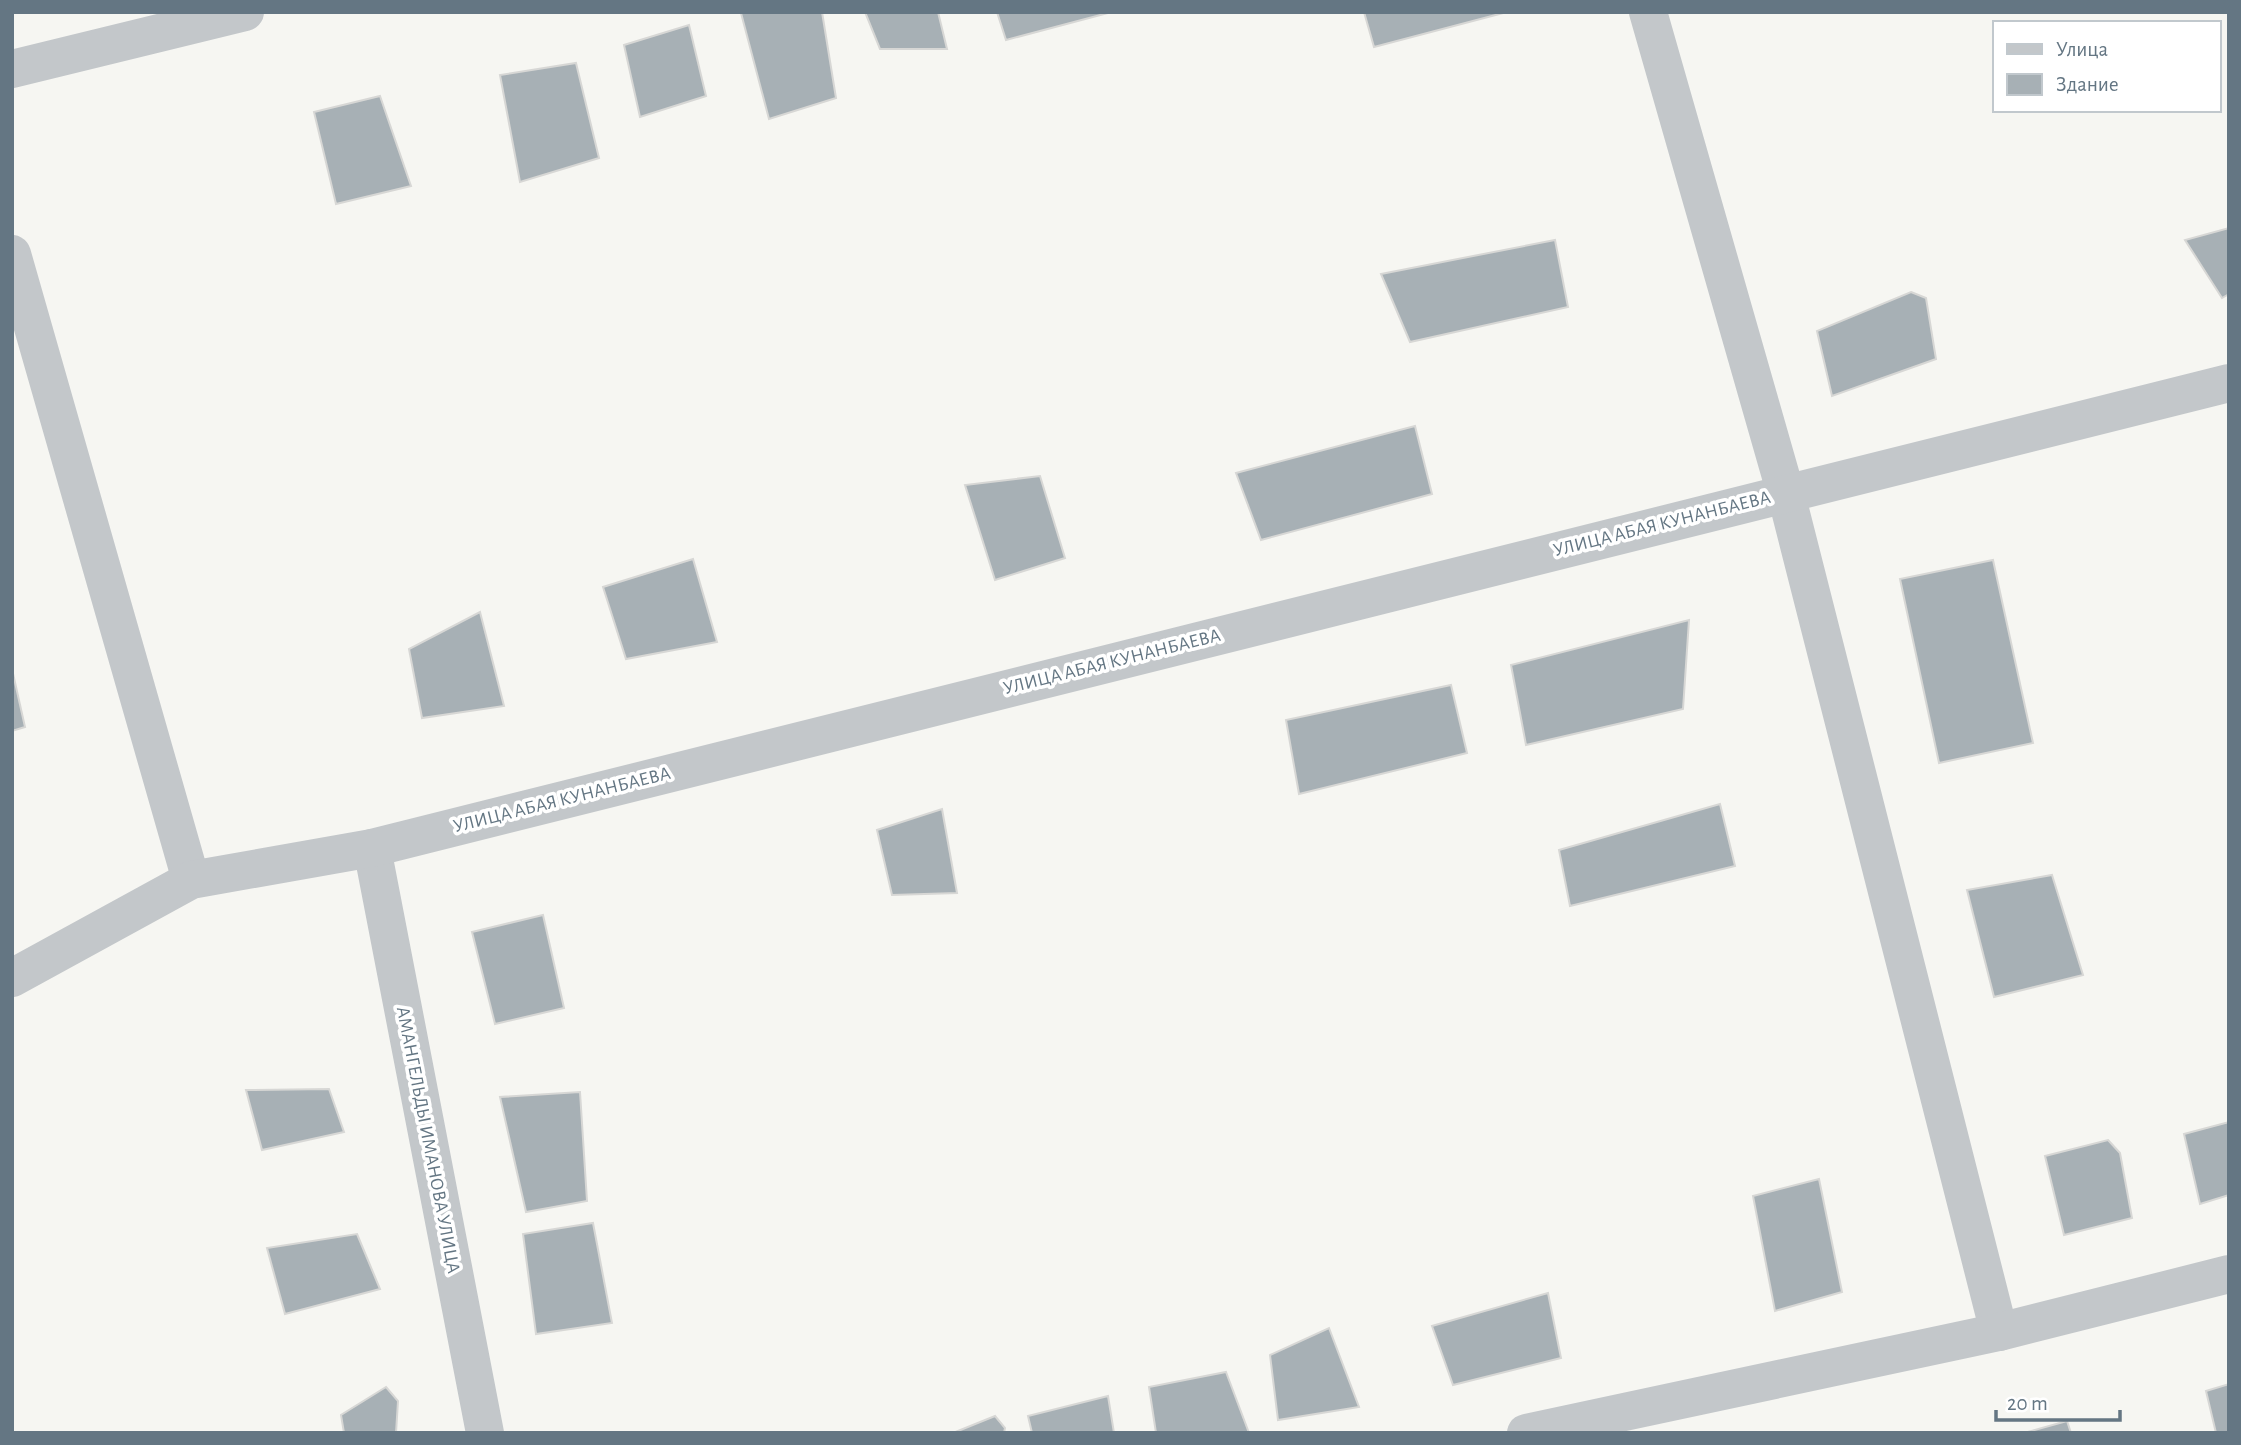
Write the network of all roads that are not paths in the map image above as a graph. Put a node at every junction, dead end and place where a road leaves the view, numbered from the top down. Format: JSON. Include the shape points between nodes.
{"nodes":[{"id":1,"x":245,"y":12,"type":"edge"},
{"id":2,"x":1648,"y":12,"type":"edge"},
{"id":3,"x":12,"y":69,"type":"edge"},
{"id":4,"x":12,"y":254,"type":"edge"},
{"id":5,"x":2229,"y":383,"type":"edge"},
{"id":6,"x":1786,"y":494,"type":"junction"},
{"id":7,"x":372,"y":848,"type":"junction"},
{"id":8,"x":191,"y":880,"type":"junction"},
{"id":9,"x":12,"y":978,"type":"edge"},
{"id":10,"x":2229,"y":1274,"type":"edge"},
{"id":11,"x":1999,"y":1332,"type":"junction"},
{"id":12,"x":485,"y":1433,"type":"edge"},
{"id":13,"x":1526,"y":1433,"type":"edge"}],
"edges":[{"from":1,"to":3,"type":"street"},
{"from":2,"to":6,"type":"street"},
{"from":4,"to":8,"type":"street"},
{"from":5,"to":6,"type":"street","name":"УЛИЦА АБАЯ КУНАНБАЕВА"},
{"from":6,"to":7,"type":"street","name":"УЛИЦА АБАЯ КУНАНБАЕВА"},
{"from":6,"to":11,"type":"street"},
{"from":7,"to":8,"type":"street","name":"УЛИЦА АБАЯ КУНАНБАЕВА"},
{"from":7,"to":12,"type":"street","name":"АМАНГЕЛЬДЫ ИМАНОВА УЛИЦА"},
{"from":8,"to":9,"type":"street","name":"УЛИЦА АБАЯ КУНАНБАЕВА"},
{"from":10,"to":11,"type":"street"},
{"from":11,"to":13,"type":"street"}]}
